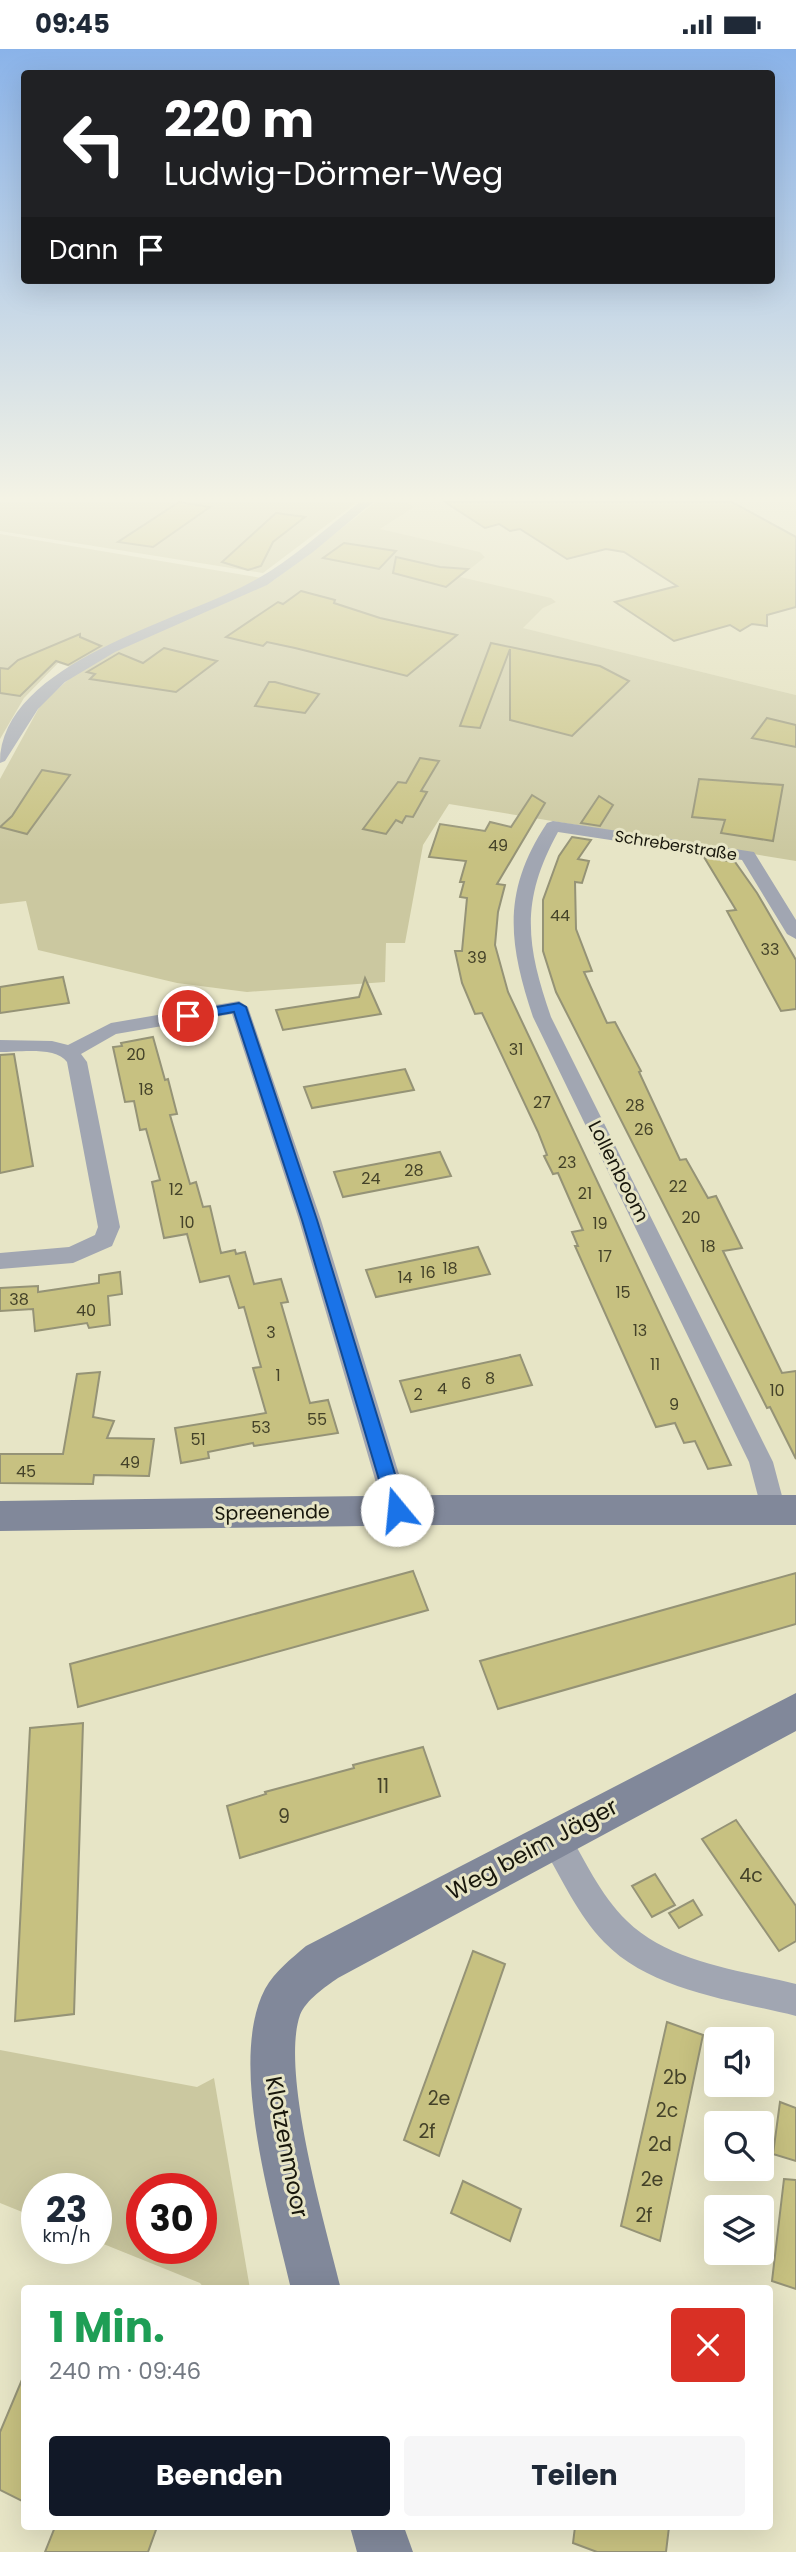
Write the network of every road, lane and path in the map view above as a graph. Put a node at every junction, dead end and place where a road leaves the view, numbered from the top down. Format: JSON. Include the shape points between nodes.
{"nodes":[{"id":1,"x":179,"y":619,"type":"edge"},
{"id":2,"x":0,"y":758,"type":"edge"},
{"id":3,"x":553,"y":826,"type":"joint"},
{"id":4,"x":796,"y":935,"type":"edge"},
{"id":5,"x":0,"y":1046,"type":"edge"},
{"id":6,"x":70,"y":1052,"type":"junction"},
{"id":7,"x":0,"y":1261,"type":"edge"},
{"id":8,"x":397,"y":1510,"type":"junction"},
{"id":9,"x":785,"y":1511,"type":"edge"},
{"id":10,"x":0,"y":1516,"type":"edge"},
{"id":11,"x":796,"y":1711,"type":"edge"},
{"id":12,"x":554,"y":1837,"type":"junction"},
{"id":13,"x":796,"y":2000,"type":"edge"},
{"id":14,"x":281,"y":2006,"type":"joint"},
{"id":15,"x":315,"y":2285,"type":"edge"},
{"id":16,"x":378,"y":2530,"type":"edge"},
{"id":17,"x":385,"y":2552,"type":"edge"}],
"edges":[{"from":1,"to":2,"type":"street","via":[[78,667],[38,700]]},
{"from":3,"to":4,"type":"street","name":"Schreberstraße","via":[[748,856]]},
{"from":3,"to":9,"type":"street","name":"Lollenboom","via":[[532,861],[519,910],[523,963],[542,1017]]},
{"from":5,"to":6,"type":"street"},
{"from":6,"to":7,"type":"street","via":[[77,1062],[109,1227],[104,1240],[73,1255]]},
{"from":6,"to":8,"type":"street","via":[[111,1029],[239,1007],[310,1220]]},
{"from":8,"to":9,"type":"street","name":"Spreenende"},
{"from":8,"to":10,"type":"street","name":"Spreenende"},
{"from":11,"to":12,"type":"street","name":"Weg beim Jäger"},
{"from":12,"to":13,"type":"street","via":[[615,1932],[640,1953]]},
{"from":12,"to":14,"type":"street","name":"Weg beim Jäger","via":[[322,1962],[304,1976]]},
{"from":14,"to":15,"type":"street","name":"Klotzenmoor","via":[[271,2060]]},
{"from":16,"to":17,"type":"street"}]}
